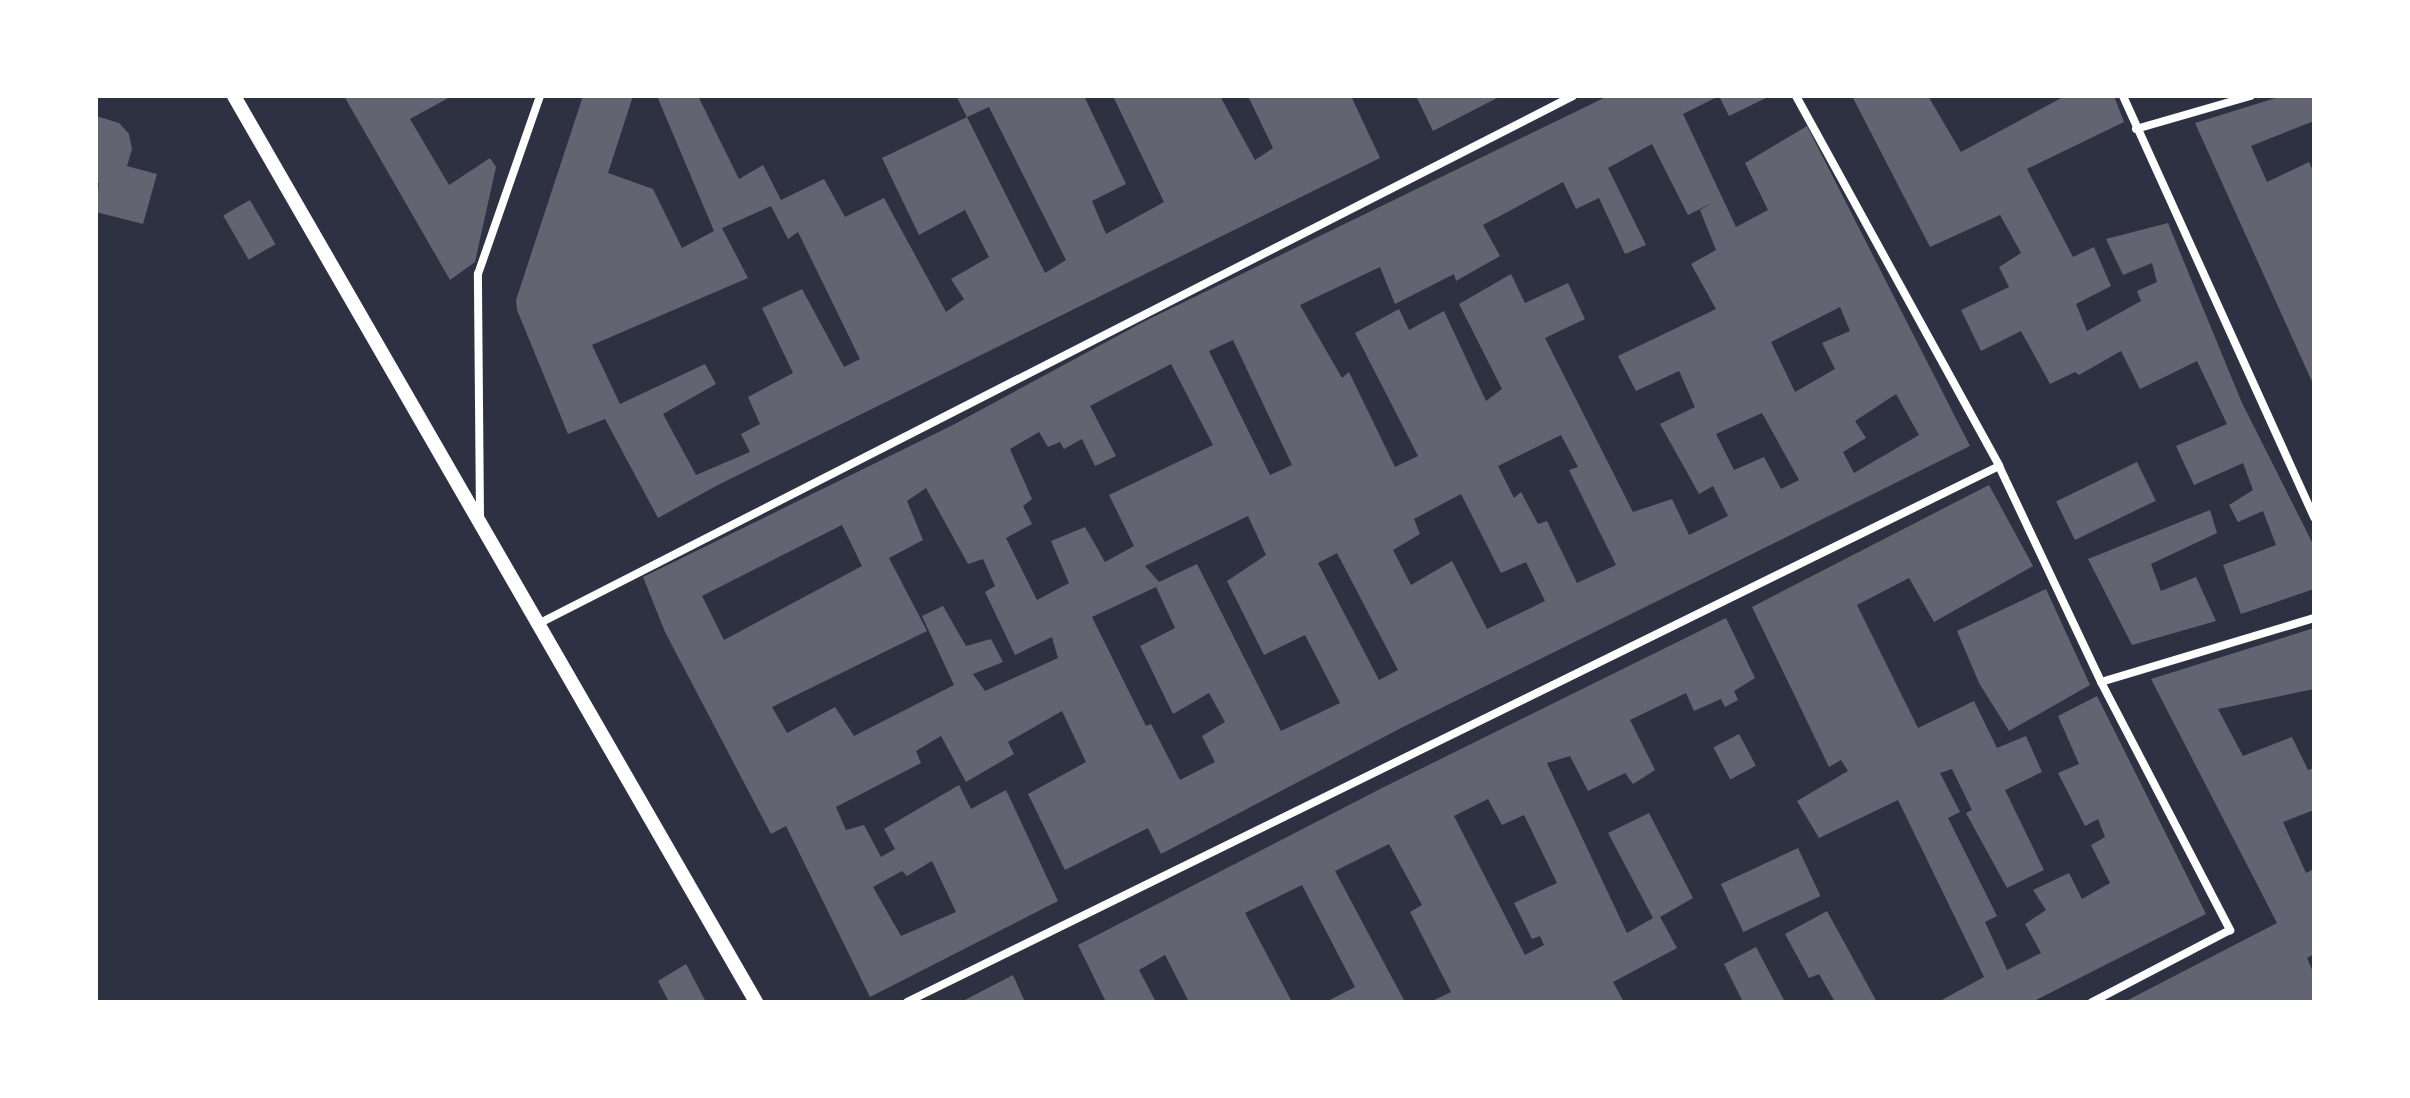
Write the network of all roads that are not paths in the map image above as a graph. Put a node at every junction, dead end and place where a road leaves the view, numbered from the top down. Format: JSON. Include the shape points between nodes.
{"nodes":[{"id":1,"x":234,"y":96,"type":"edge"},
{"id":2,"x":540,"y":96,"type":"edge"},
{"id":3,"x":1573,"y":96,"type":"edge"},
{"id":4,"x":1796,"y":96,"type":"edge"},
{"id":5,"x":2123,"y":96,"type":"edge"},
{"id":6,"x":2250,"y":96,"type":"edge"},
{"id":7,"x":2136,"y":129,"type":"junction"},
{"id":8,"x":1999,"y":466,"type":"junction"},
{"id":9,"x":2314,"y":518,"type":"edge"},
{"id":10,"x":480,"y":522,"type":"junction"},
{"id":11,"x":2314,"y":618,"type":"edge"},
{"id":12,"x":538,"y":624,"type":"junction"},
{"id":13,"x":2101,"y":682,"type":"junction"},
{"id":14,"x":756,"y":1002,"type":"edge"},
{"id":15,"x":907,"y":1002,"type":"edge"},
{"id":16,"x":2092,"y":1002,"type":"edge"}],
"edges":[{"from":1,"to":10,"type":"street"},
{"from":2,"to":10,"type":"street","via":[[478,274]]},
{"from":3,"to":12,"type":"street"},
{"from":4,"to":8,"type":"street"},
{"from":5,"to":7,"type":"street"},
{"from":6,"to":7,"type":"street"},
{"from":7,"to":9,"type":"street"},
{"from":8,"to":13,"type":"street"},
{"from":8,"to":15,"type":"street"},
{"from":10,"to":12,"type":"street"},
{"from":11,"to":13,"type":"street"},
{"from":12,"to":14,"type":"street"},
{"from":13,"to":16,"type":"street","via":[[2230,930]]}]}
